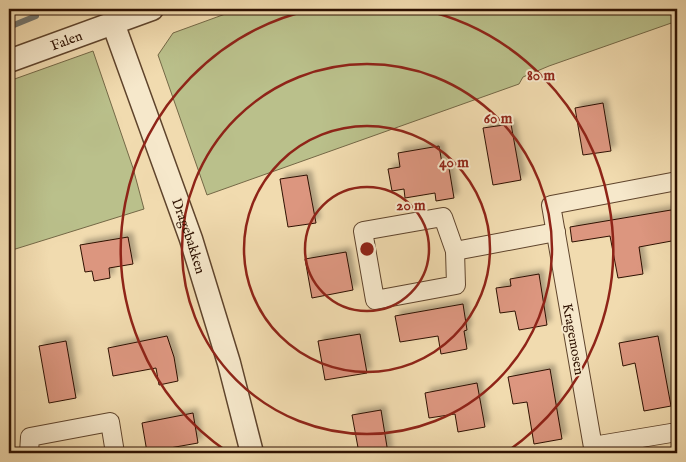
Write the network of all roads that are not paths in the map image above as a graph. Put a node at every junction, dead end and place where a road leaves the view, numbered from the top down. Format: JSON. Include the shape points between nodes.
{"nodes":[{"id":1,"x":152,"y":9,"type":"edge"},
{"id":2,"x":113,"y":23,"type":"junction"},
{"id":3,"x":9,"y":60,"type":"edge"},
{"id":4,"x":677,"y":181,"type":"edge"},
{"id":5,"x":556,"y":232,"type":"junction"},
{"id":6,"x":455,"y":251,"type":"junction"},
{"id":7,"x":677,"y":432,"type":"edge"},
{"id":8,"x":593,"y":450,"type":"edge"},
{"id":9,"x":29,"y":453,"type":"edge"},
{"id":10,"x":116,"y":453,"type":"edge"},
{"id":11,"x":252,"y":453,"type":"edge"}],
"edges":[{"from":1,"to":2,"type":"street","name":"Falen"},
{"from":2,"to":3,"type":"street","name":"Falen"},
{"from":2,"to":11,"type":"street","name":"Dragebakken","via":[[191,239],[229,363]]},
{"from":4,"to":5,"type":"street","name":"Kragemosen","via":[[551,205]]},
{"from":5,"to":6,"type":"street"},
{"from":5,"to":8,"type":"street","name":"Kragemosen"},
{"from":6,"to":6,"type":"street","via":[[443,217],[363,231],[375,300],[456,284]]},
{"from":7,"to":8,"type":"street","name":"Kragemosen"},
{"from":9,"to":10,"type":"street","via":[[30,437],[110,422]]}]}
